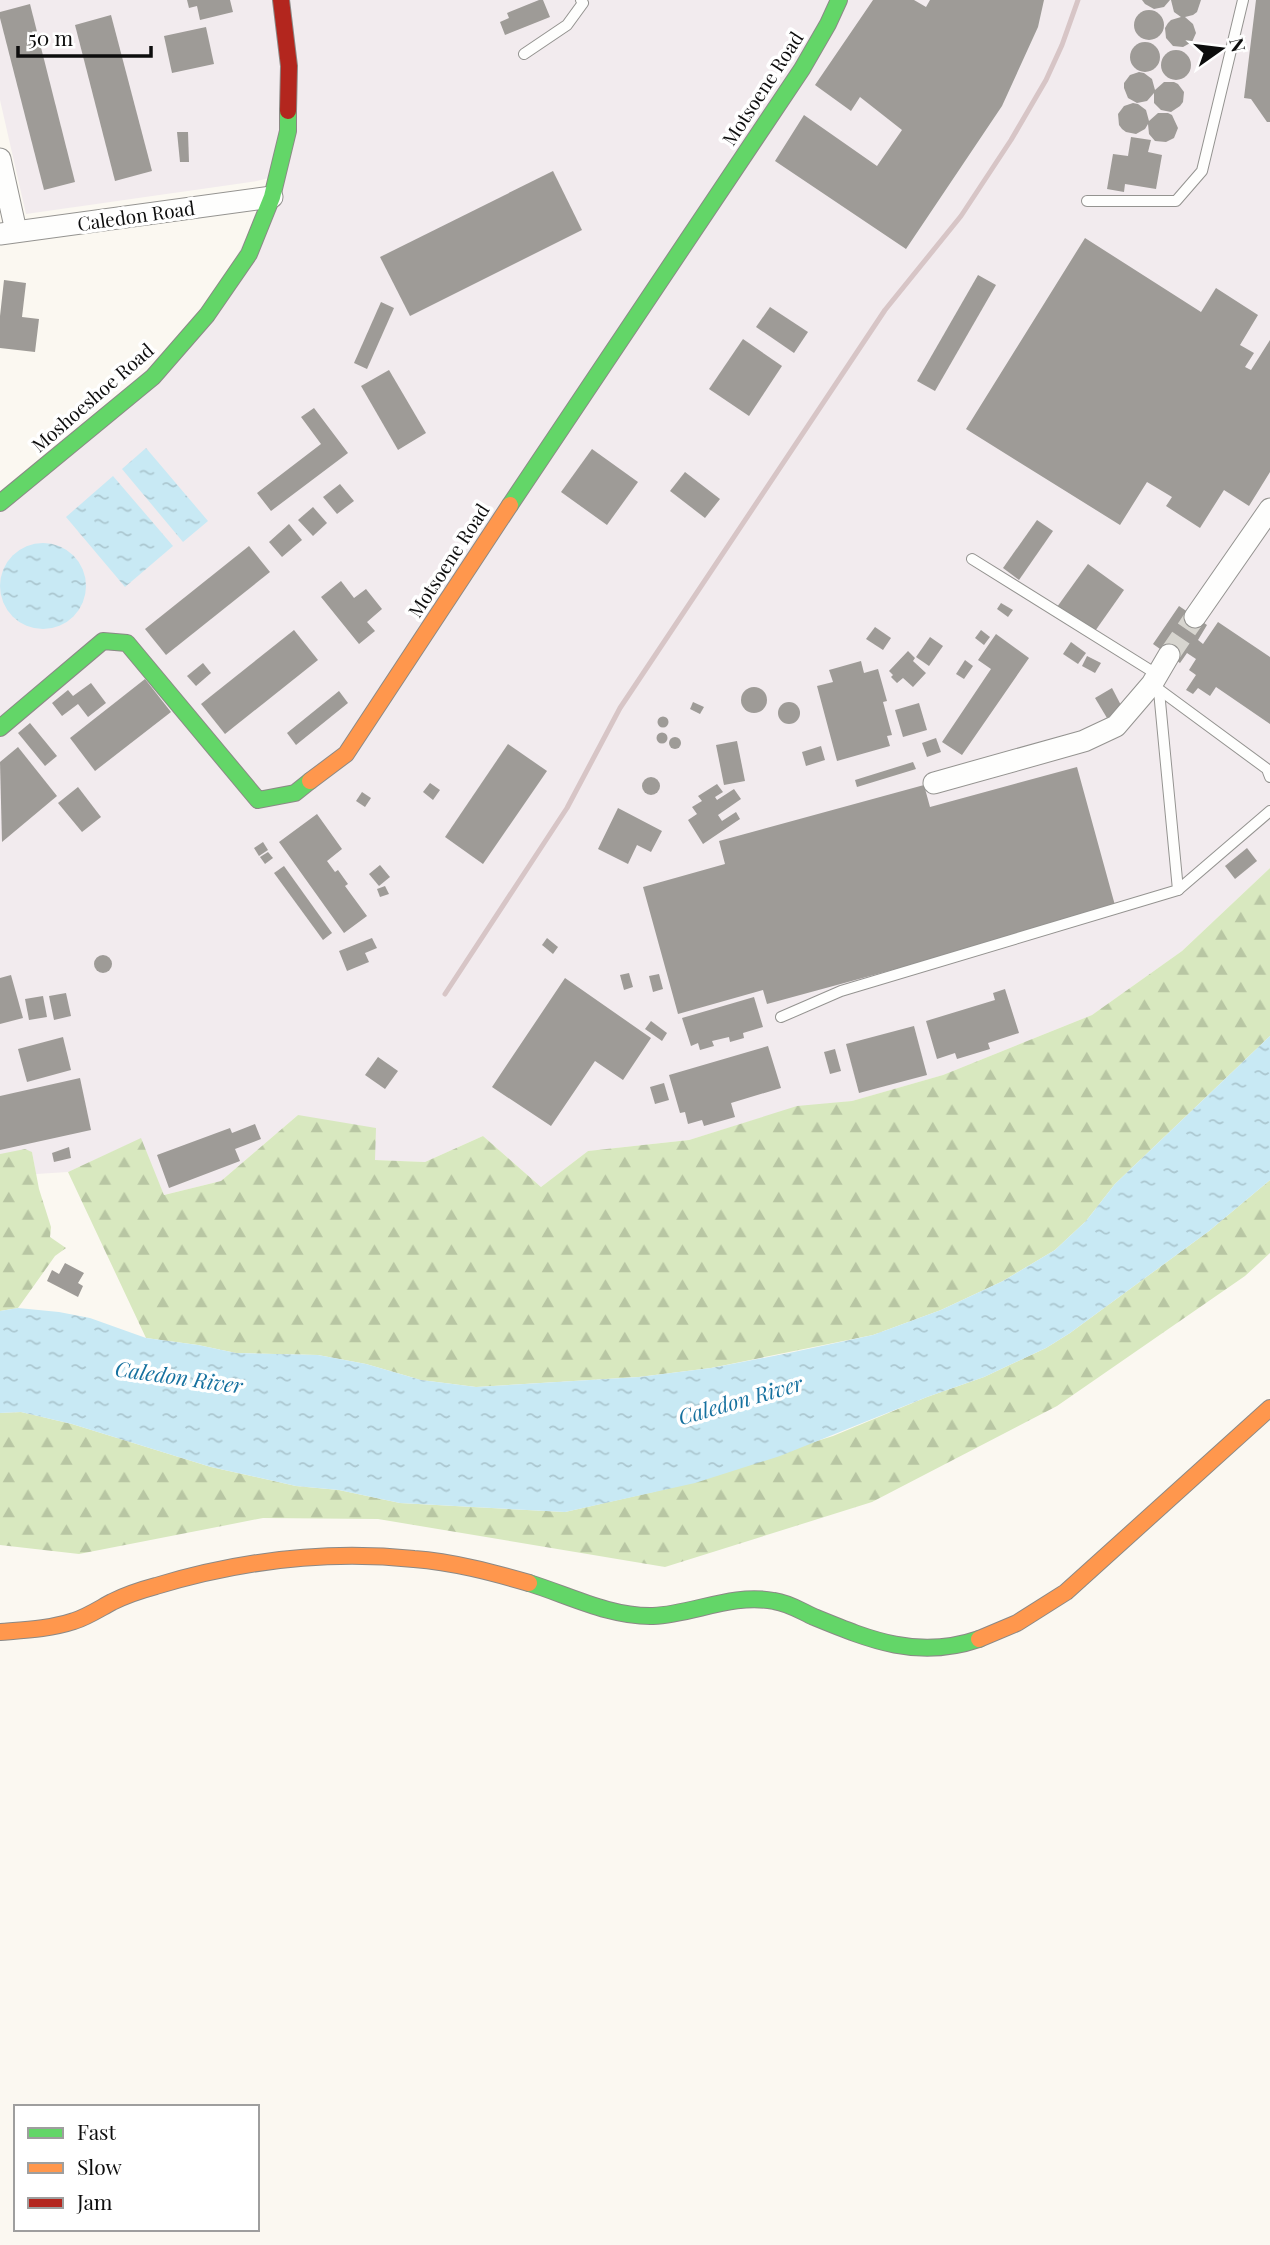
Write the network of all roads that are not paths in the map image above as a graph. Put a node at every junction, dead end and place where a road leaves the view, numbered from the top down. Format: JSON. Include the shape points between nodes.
{"nodes":[{"id":1,"x":281,"y":0,"type":"edge"},
{"id":2,"x":581,"y":0,"type":"edge"},
{"id":3,"x":839,"y":0,"type":"edge"},
{"id":4,"x":1243,"y":0,"type":"edge"},
{"id":5,"x":524,"y":54,"type":"dead end"},
{"id":6,"x":0,"y":159,"type":"edge"},
{"id":7,"x":272,"y":197,"type":"junction"},
{"id":8,"x":1087,"y":201,"type":"dead end"},
{"id":9,"x":8,"y":233,"type":"edge"},
{"id":10,"x":0,"y":503,"type":"edge"},
{"id":11,"x":1270,"y":509,"type":"edge"},
{"id":12,"x":972,"y":559,"type":"dead end"},
{"id":13,"x":1195,"y":617,"type":"tunnel mouth"},
{"id":14,"x":1169,"y":655,"type":"tunnel mouth"},
{"id":15,"x":1156,"y":683,"type":"junction"},
{"id":16,"x":0,"y":728,"type":"edge"},
{"id":17,"x":1270,"y":777,"type":"edge"},
{"id":18,"x":934,"y":783,"type":"dead end"},
{"id":19,"x":1270,"y":811,"type":"edge"},
{"id":20,"x":1178,"y":890,"type":"junction"},
{"id":21,"x":781,"y":1017,"type":"dead end"},
{"id":22,"x":1270,"y":1408,"type":"edge"},
{"id":23,"x":0,"y":1632,"type":"edge"}],
"edges":[{"from":1,"to":7,"type":"street","name":"Moshoeshoe Road","via":[[289,66],[288,131]]},
{"from":2,"to":5,"type":"lane","via":[[583,4],[567,25]]},
{"from":3,"to":16,"type":"street","name":"Motsoene Road","via":[[802,69],[346,754],[295,793],[258,800],[127,643],[103,641]]},
{"from":4,"to":8,"type":"lane","via":[[1202,171],[1176,201]]},
{"from":6,"to":9,"type":"street"},
{"from":7,"to":9,"type":"street","name":"Caledon Road"},
{"from":7,"to":10,"type":"street","name":"Moshoeshoe Road","via":[[249,254],[207,315],[153,377]]},
{"from":11,"to":13,"type":"street"},
{"from":12,"to":15,"type":"lane"},
{"from":14,"to":15,"type":"street"},
{"from":15,"to":17,"type":"lane","via":[[1267,769]]},
{"from":15,"to":18,"type":"street","via":[[1115,726],[1084,741]]},
{"from":15,"to":20,"type":"lane"},
{"from":19,"to":20,"type":"lane"},
{"from":20,"to":21,"type":"lane","via":[[841,991]]},
{"from":22,"to":23,"type":"street","via":[[1066,1592],[1034,1615],[969,1643],[909,1649],[877,1643],[793,1605],[752,1598],[661,1616],[625,1614],[504,1576],[396,1557],[310,1558],[242,1566],[113,1601],[69,1623]]}]}
